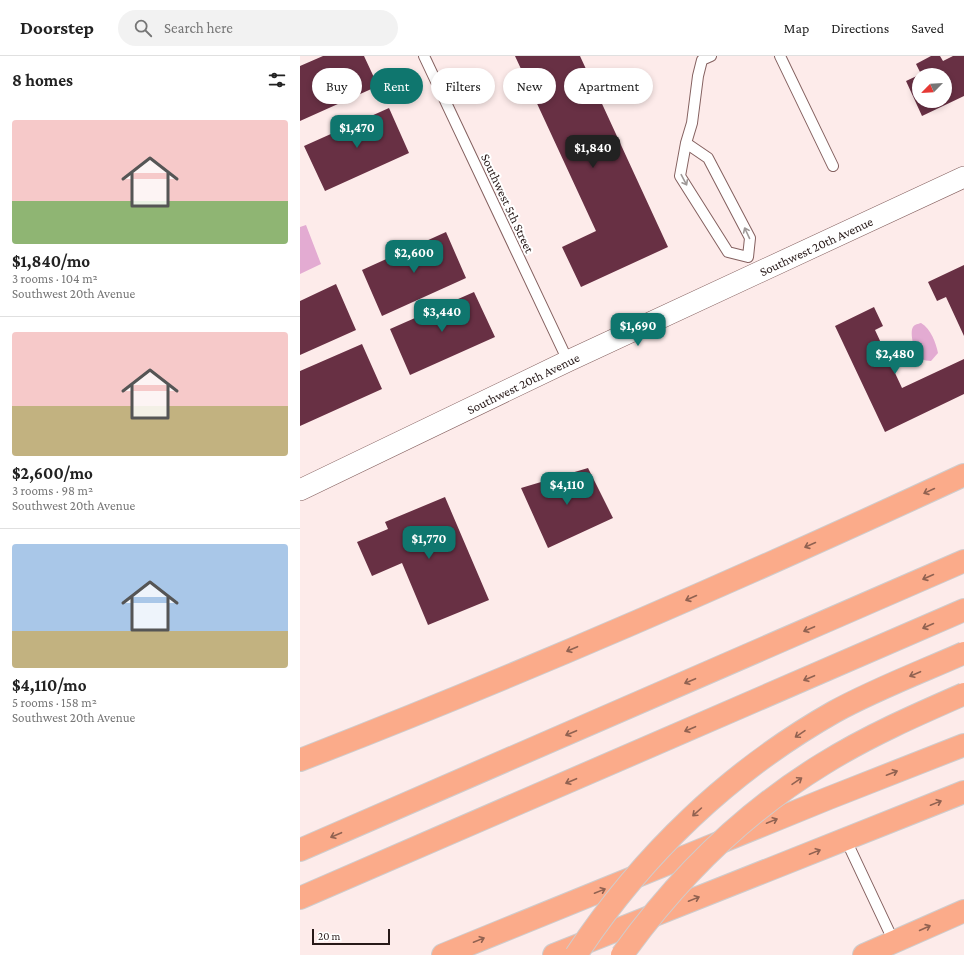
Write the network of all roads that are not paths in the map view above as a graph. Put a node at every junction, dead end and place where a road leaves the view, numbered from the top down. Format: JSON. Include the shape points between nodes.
{"nodes":[{"id":1,"x":424,"y":56,"type":"edge"},
{"id":2,"x":780,"y":56,"type":"edge"},
{"id":3,"x":705,"y":57,"type":"edge"},
{"id":4,"x":686,"y":143,"type":"junction"},
{"id":5,"x":833,"y":166,"type":"dead end"},
{"id":6,"x":964,"y":177,"type":"edge"},
{"id":7,"x":751,"y":266,"type":"junction"},
{"id":8,"x":568,"y":362,"type":"junction"},
{"id":9,"x":964,"y":475,"type":"edge"},
{"id":10,"x":300,"y":490,"type":"edge"},
{"id":11,"x":964,"y":561,"type":"edge"},
{"id":12,"x":964,"y":610,"type":"edge"},
{"id":13,"x":964,"y":653,"type":"edge"},
{"id":14,"x":964,"y":694,"type":"edge"},
{"id":15,"x":964,"y":745,"type":"edge"},
{"id":16,"x":300,"y":760,"type":"edge"},
{"id":17,"x":964,"y":792,"type":"edge"},
{"id":18,"x":846,"y":840,"type":"junction"},
{"id":19,"x":300,"y":850,"type":"edge"},
{"id":20,"x":300,"y":898,"type":"edge"},
{"id":21,"x":964,"y":911,"type":"edge"},
{"id":22,"x":894,"y":942,"type":"junction"},
{"id":23,"x":443,"y":955,"type":"edge"},
{"id":24,"x":554,"y":955,"type":"edge"},
{"id":25,"x":576,"y":955,"type":"edge"},
{"id":26,"x":622,"y":955,"type":"edge"},
{"id":27,"x":864,"y":955,"type":"edge"}],
"edges":[{"from":1,"to":8,"type":"lane","name":"Southwest 5th Street"},
{"from":2,"to":5,"type":"lane"},
{"from":3,"to":4,"type":"lane","via":[[698,76],[692,123]]},
{"from":7,"to":4,"type":"lane","one_way":true,"via":[[750,238],[708,158]]},
{"from":4,"to":7,"type":"lane","one_way":true,"via":[[680,176],[728,252]]},
{"from":6,"to":7,"type":"street","name":"Southwest 20th Avenue"},
{"from":7,"to":8,"type":"street","name":"Southwest 20th Avenue"},
{"from":8,"to":10,"type":"street","name":"Southwest 20th Avenue"},
{"from":9,"to":16,"type":"highway","one_way":true,"via":[[678,604]]},
{"from":11,"to":19,"type":"highway","one_way":true},
{"from":12,"to":20,"type":"highway","one_way":true},
{"from":13,"to":25,"type":"highway","one_way":true,"bridge":true,"via":[[834,712],[736,779],[690,818],[640,870]]},
{"from":26,"to":14,"type":"highway","one_way":true,"bridge":true,"via":[[680,882],[722,840],[763,806],[804,776],[855,745]]},
{"from":23,"to":15,"type":"highway","one_way":true},
{"from":18,"to":17,"type":"highway","one_way":true},
{"from":18,"to":22,"type":"lane"},
{"from":24,"to":18,"type":"highway","one_way":true},
{"from":22,"to":21,"type":"highway","one_way":true},
{"from":22,"to":27,"type":"highway"}]}
